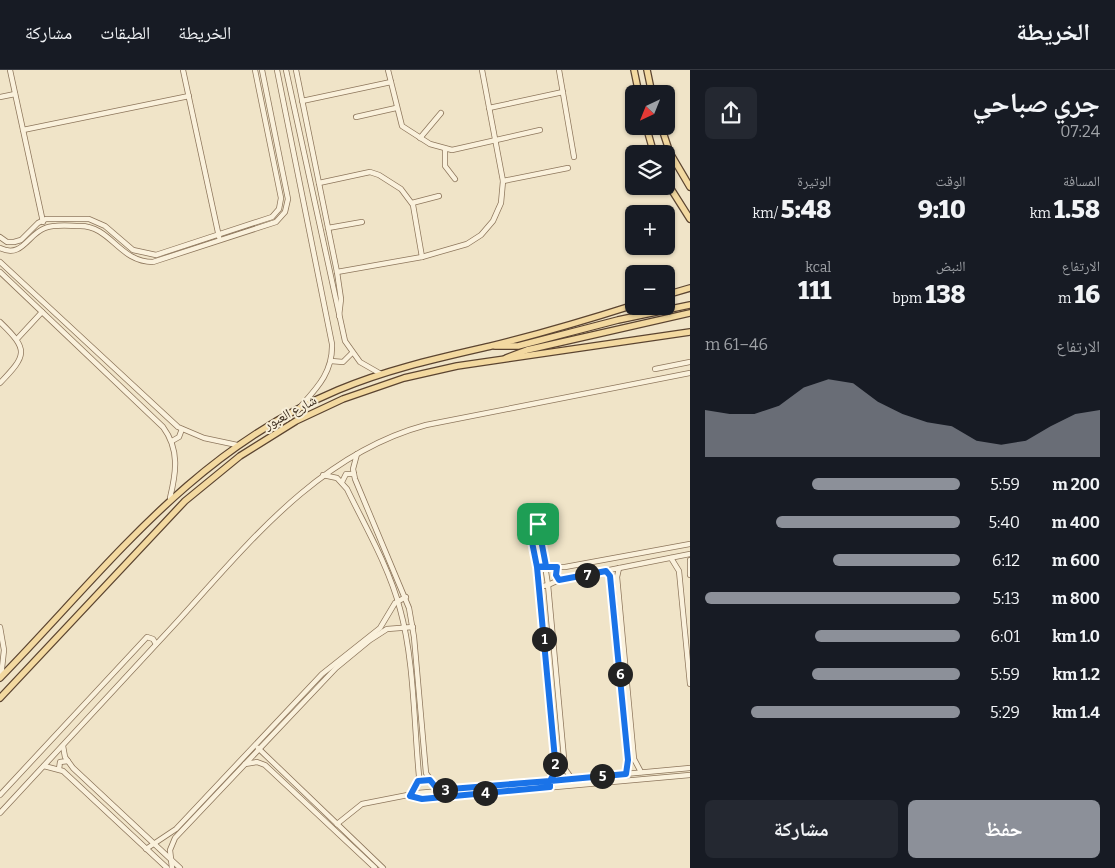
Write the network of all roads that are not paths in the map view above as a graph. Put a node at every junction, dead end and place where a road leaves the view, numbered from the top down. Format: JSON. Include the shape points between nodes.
{"nodes":[{"id":1,"x":10,"y":70,"type":"edge"},
{"id":2,"x":183,"y":70,"type":"edge"},
{"id":3,"x":255,"y":70,"type":"edge"},
{"id":4,"x":262,"y":70,"type":"edge"},
{"id":5,"x":277,"y":70,"type":"edge"},
{"id":6,"x":286,"y":70,"type":"edge"},
{"id":7,"x":296,"y":70,"type":"edge"},
{"id":8,"x":388,"y":70,"type":"edge"},
{"id":9,"x":482,"y":70,"type":"edge"},
{"id":10,"x":559,"y":70,"type":"edge"},
{"id":11,"x":634,"y":70,"type":"edge"},
{"id":12,"x":647,"y":70,"type":"edge"},
{"id":13,"x":391,"y":82,"type":"junction"},
{"id":14,"x":637,"y":85,"type":"edge"},
{"id":15,"x":650,"y":85,"type":"edge"},
{"id":16,"x":562,"y":92,"type":"junction"},
{"id":17,"x":15,"y":94,"type":"junction"},
{"id":18,"x":189,"y":96,"type":"junction"},
{"id":19,"x":0,"y":98,"type":"edge"},
{"id":20,"x":302,"y":101,"type":"junction"},
{"id":21,"x":396,"y":108,"type":"junction"},
{"id":22,"x":489,"y":108,"type":"junction"},
{"id":23,"x":441,"y":113,"type":"dead end"},
{"id":24,"x":356,"y":116,"type":"dead end"},
{"id":25,"x":23,"y":130,"type":"junction"},
{"id":26,"x":540,"y":130,"type":"dead end"},
{"id":27,"x":664,"y":135,"type":"edge"},
{"id":28,"x":420,"y":138,"type":"junction"},
{"id":29,"x":496,"y":139,"type":"junction"},
{"id":30,"x":445,"y":149,"type":"junction"},
{"id":31,"x":574,"y":157,"type":"dead end"},
{"id":32,"x":568,"y":168,"type":"dead end"},
{"id":33,"x":283,"y":174,"type":"junction"},
{"id":34,"x":277,"y":175,"type":"junction"},
{"id":35,"x":455,"y":179,"type":"dead end"},
{"id":36,"x":503,"y":181,"type":"junction"},
{"id":37,"x":319,"y":183,"type":"junction"},
{"id":38,"x":690,"y":187,"type":"edge"},
{"id":39,"x":674,"y":195,"type":"edge"},
{"id":40,"x":438,"y":196,"type":"dead end"},
{"id":41,"x":412,"y":203,"type":"junction"},
{"id":42,"x":690,"y":219,"type":"edge"},
{"id":43,"x":42,"y":220,"type":"junction"},
{"id":44,"x":362,"y":222,"type":"dead end"},
{"id":45,"x":44,"y":228,"type":"junction"},
{"id":46,"x":328,"y":228,"type":"junction"},
{"id":47,"x":219,"y":234,"type":"junction"},
{"id":48,"x":0,"y":237,"type":"edge"},
{"id":49,"x":220,"y":241,"type":"junction"},
{"id":50,"x":0,"y":248,"type":"edge"},
{"id":51,"x":422,"y":257,"type":"junction"},
{"id":52,"x":0,"y":262,"type":"edge"},
{"id":53,"x":0,"y":272,"type":"edge"},
{"id":54,"x":337,"y":272,"type":"junction"},
{"id":55,"x":690,"y":288,"type":"edge"},
{"id":56,"x":675,"y":292,"type":"edge"},
{"id":57,"x":690,"y":305,"type":"edge"},
{"id":58,"x":625,"y":308,"type":"edge"},
{"id":59,"x":42,"y":312,"type":"junction"},
{"id":60,"x":690,"y":313,"type":"edge"},
{"id":61,"x":338,"y":318,"type":"junction"},
{"id":62,"x":0,"y":323,"type":"edge"},
{"id":63,"x":690,"y":332,"type":"edge"},
{"id":64,"x":17,"y":339,"type":"junction"},
{"id":65,"x":491,"y":346,"type":"junction"},
{"id":66,"x":352,"y":353,"type":"junction"},
{"id":67,"x":444,"y":355,"type":"junction"},
{"id":68,"x":502,"y":360,"type":"junction"},
{"id":69,"x":331,"y":361,"type":"junction"},
{"id":70,"x":690,"y":362,"type":"edge"},
{"id":71,"x":684,"y":364,"type":"junction"},
{"id":72,"x":447,"y":368,"type":"junction"},
{"id":73,"x":655,"y":369,"type":"dead end"},
{"id":74,"x":688,"y":373,"type":"edge"},
{"id":75,"x":381,"y":374,"type":"junction"},
{"id":76,"x":0,"y":383,"type":"edge"},
{"id":77,"x":300,"y":407,"type":"junction"},
{"id":78,"x":182,"y":429,"type":"junction"},
{"id":79,"x":172,"y":441,"type":"junction"},
{"id":80,"x":237,"y":445,"type":"junction"},
{"id":81,"x":358,"y":453,"type":"junction"},
{"id":82,"x":354,"y":474,"type":"junction"},
{"id":83,"x":323,"y":475,"type":"junction"},
{"id":84,"x":342,"y":482,"type":"junction"},
{"id":85,"x":170,"y":498,"type":"junction"},
{"id":86,"x":690,"y":544,"type":"edge"},
{"id":87,"x":658,"y":550,"type":"junction"},
{"id":88,"x":690,"y":554,"type":"edge"},
{"id":89,"x":671,"y":558,"type":"junction"},
{"id":90,"x":660,"y":560,"type":"junction"},
{"id":91,"x":690,"y":560,"type":"edge"},
{"id":92,"x":546,"y":566,"type":"junction"},
{"id":93,"x":537,"y":567,"type":"junction"},
{"id":94,"x":557,"y":567,"type":"junction"},
{"id":95,"x":619,"y":568,"type":"junction"},
{"id":96,"x":690,"y":569,"type":"edge"},
{"id":97,"x":606,"y":571,"type":"junction"},
{"id":98,"x":679,"y":571,"type":"junction"},
{"id":99,"x":690,"y":575,"type":"edge"},
{"id":100,"x":617,"y":577,"type":"junction"},
{"id":101,"x":610,"y":578,"type":"junction"},
{"id":102,"x":559,"y":580,"type":"junction"},
{"id":103,"x":548,"y":585,"type":"junction"},
{"id":104,"x":539,"y":586,"type":"junction"},
{"id":105,"x":406,"y":597,"type":"junction"},
{"id":106,"x":398,"y":600,"type":"junction"},
{"id":107,"x":384,"y":623,"type":"junction"},
{"id":108,"x":413,"y":627,"type":"junction"},
{"id":109,"x":404,"y":628,"type":"junction"},
{"id":110,"x":387,"y":629,"type":"junction"},
{"id":111,"x":1,"y":631,"type":"edge"},
{"id":112,"x":156,"y":644,"type":"junction"},
{"id":113,"x":139,"y":647,"type":"junction"},
{"id":114,"x":145,"y":656,"type":"junction"},
{"id":115,"x":618,"y":656,"type":"junction"},
{"id":116,"x":624,"y":656,"type":"junction"},
{"id":117,"x":409,"y":666,"type":"junction"},
{"id":118,"x":417,"y":666,"type":"junction"},
{"id":119,"x":0,"y":677,"type":"edge"},
{"id":120,"x":690,"y":684,"type":"edge"},
{"id":121,"x":304,"y":696,"type":"junction"},
{"id":122,"x":0,"y":698,"type":"edge"},
{"id":123,"x":412,"y":698,"type":"junction"},
{"id":124,"x":419,"y":698,"type":"junction"},
{"id":125,"x":414,"y":728,"type":"junction"},
{"id":126,"x":422,"y":728,"type":"junction"},
{"id":127,"x":64,"y":746,"type":"junction"},
{"id":128,"x":257,"y":747,"type":"junction"},
{"id":129,"x":68,"y":761,"type":"junction"},
{"id":130,"x":244,"y":764,"type":"junction"},
{"id":131,"x":628,"y":764,"type":"junction"},
{"id":132,"x":635,"y":764,"type":"junction"},
{"id":133,"x":44,"y":766,"type":"junction"},
{"id":134,"x":690,"y":768,"type":"edge"},
{"id":135,"x":59,"y":769,"type":"junction"},
{"id":136,"x":565,"y":769,"type":"junction"},
{"id":137,"x":556,"y":770,"type":"junction"},
{"id":138,"x":642,"y":772,"type":"junction"},
{"id":139,"x":626,"y":774,"type":"junction"},
{"id":140,"x":689,"y":775,"type":"edge"},
{"id":141,"x":572,"y":779,"type":"junction"},
{"id":142,"x":430,"y":780,"type":"junction"},
{"id":143,"x":418,"y":781,"type":"junction"},
{"id":144,"x":550,"y":781,"type":"junction"},
{"id":145,"x":550,"y":787,"type":"junction"},
{"id":146,"x":438,"y":790,"type":"junction"},
{"id":147,"x":1,"y":794,"type":"edge"},
{"id":148,"x":410,"y":796,"type":"junction"},
{"id":149,"x":11,"y":801,"type":"junction"},
{"id":150,"x":0,"y":813,"type":"edge"},
{"id":151,"x":337,"y":824,"type":"junction"},
{"id":152,"x":181,"y":827,"type":"junction"},
{"id":153,"x":165,"y":838,"type":"junction"},
{"id":154,"x":153,"y":843,"type":"junction"},
{"id":155,"x":172,"y":843,"type":"junction"},
{"id":156,"x":359,"y":844,"type":"junction"},
{"id":157,"x":146,"y":849,"type":"junction"},
{"id":158,"x":354,"y":849,"type":"junction"},
{"id":159,"x":172,"y":860,"type":"junction"},
{"id":160,"x":168,"y":868,"type":"edge"},
{"id":161,"x":172,"y":868,"type":"edge"},
{"id":162,"x":180,"y":868,"type":"edge"},
{"id":163,"x":375,"y":868,"type":"edge"},
{"id":164,"x":383,"y":868,"type":"edge"}],
"edges":[{"from":1,"to":17,"type":"street"},
{"from":2,"to":18,"type":"street"},
{"from":3,"to":34,"type":"street"},
{"from":4,"to":33,"type":"street"},
{"from":5,"to":69,"type":"street","via":[[332,344]]},
{"from":6,"to":61,"type":"street"},
{"from":7,"to":20,"type":"street"},
{"from":8,"to":13,"type":"street"},
{"from":9,"to":22,"type":"street"},
{"from":10,"to":16,"type":"street"},
{"from":11,"to":14,"type":"main road"},
{"from":12,"to":15,"type":"main road"},
{"from":13,"to":20,"type":"street"},
{"from":13,"to":21,"type":"street"},
{"from":16,"to":22,"type":"street"},
{"from":16,"to":31,"type":"street"},
{"from":17,"to":19,"type":"street"},
{"from":17,"to":25,"type":"street"},
{"from":18,"to":25,"type":"street"},
{"from":18,"to":47,"type":"street"},
{"from":20,"to":37,"type":"street"},
{"from":21,"to":24,"type":"street"},
{"from":21,"to":28,"type":"street","via":[[402,126]]},
{"from":22,"to":29,"type":"street"},
{"from":23,"to":28,"type":"street"},
{"from":25,"to":43,"type":"street"},
{"from":26,"to":29,"type":"street"},
{"from":27,"to":38,"type":"main road","via":[[670,153]]},
{"from":28,"to":30,"type":"street"},
{"from":29,"to":30,"type":"street","via":[[464,148]]},
{"from":29,"to":36,"type":"street"},
{"from":30,"to":35,"type":"street","via":[[445,166]]},
{"from":32,"to":36,"type":"street"},
{"from":33,"to":34,"type":"street"},
{"from":33,"to":49,"type":"street","via":[[288,202],[282,218]]},
{"from":34,"to":47,"type":"street","via":[[281,198],[275,214]]},
{"from":36,"to":51,"type":"street","via":[[498,212],[481,235],[467,244]]},
{"from":37,"to":41,"type":"street","via":[[373,172],[401,189]]},
{"from":37,"to":46,"type":"street"},
{"from":39,"to":42,"type":"main road"},
{"from":40,"to":41,"type":"street"},
{"from":41,"to":51,"type":"street"},
{"from":43,"to":45,"type":"street"},
{"from":43,"to":47,"type":"street","via":[[93,220],[129,247],[152,255]]},
{"from":43,"to":48,"type":"street","via":[[16,242],[7,242]]},
{"from":44,"to":46,"type":"street"},
{"from":45,"to":49,"type":"street","via":[[90,227],[104,234],[128,256],[148,262],[165,260]]},
{"from":45,"to":50,"type":"street","via":[[19,249]]},
{"from":46,"to":54,"type":"street"},
{"from":47,"to":49,"type":"street"},
{"from":51,"to":54,"type":"street"},
{"from":52,"to":78,"type":"street"},
{"from":53,"to":59,"type":"street"},
{"from":54,"to":61,"type":"street","via":[[341,299]]},
{"from":55,"to":56,"type":"main road"},
{"from":57,"to":65,"type":"main road","via":[[518,346]]},
{"from":58,"to":65,"type":"main road","name":"شارع العبور"},
{"from":59,"to":64,"type":"street"},
{"from":59,"to":79,"type":"street","via":[[157,420]]},
{"from":60,"to":68,"type":"main road","via":[[527,350]]},
{"from":61,"to":66,"type":"street"},
{"from":62,"to":64,"type":"street"},
{"from":63,"to":68,"type":"main road","name":"شارع العبور"},
{"from":64,"to":76,"type":"street","via":[[21,348],[19,362]]},
{"from":65,"to":67,"type":"main road","name":"شارع العبور"},
{"from":66,"to":69,"type":"street","via":[[343,362]]},
{"from":66,"to":75,"type":"street","via":[[364,365]]},
{"from":67,"to":72,"type":"main road"},
{"from":67,"to":75,"type":"main road","name":"شارع العبور"},
{"from":68,"to":72,"type":"main road","name":"شارع العبور"},
{"from":69,"to":77,"type":"street","via":[[324,380]]},
{"from":70,"to":71,"type":"street"},
{"from":71,"to":73,"type":"street"},
{"from":71,"to":74,"type":"street"},
{"from":72,"to":122,"type":"main road","name":"شارع العبور","via":[[404,378],[343,399],[296,421],[240,456],[171,514]]},
{"from":74,"to":81,"type":"street","via":[[426,425],[390,436]]},
{"from":75,"to":77,"type":"main road","name":"شارع العبور"},
{"from":77,"to":80,"type":"main road","name":"شارع العبور"},
{"from":78,"to":79,"type":"street"},
{"from":78,"to":80,"type":"street","via":[[210,440]]},
{"from":79,"to":85,"type":"street","via":[[176,467]]},
{"from":80,"to":85,"type":"main road","name":"شارع العبور"},
{"from":81,"to":82,"type":"street"},
{"from":81,"to":83,"type":"street"},
{"from":82,"to":84,"type":"street","via":[[346,474]]},
{"from":82,"to":105,"type":"street"},
{"from":83,"to":84,"type":"street"},
{"from":83,"to":112,"type":"street","via":[[284,508]]},
{"from":84,"to":106,"type":"street"},
{"from":85,"to":119,"type":"main road","name":"شارع العبور"},
{"from":86,"to":87,"type":"street"},
{"from":87,"to":90,"type":"street"},
{"from":87,"to":94,"type":"street"},
{"from":88,"to":89,"type":"street"},
{"from":89,"to":90,"type":"street"},
{"from":89,"to":98,"type":"street"},
{"from":90,"to":95,"type":"street"},
{"from":91,"to":96,"type":"street"},
{"from":92,"to":93,"type":"street"},
{"from":92,"to":93,"type":"street","via":[[539,526],[534,523],[529,529]]},
{"from":92,"to":94,"type":"street"},
{"from":92,"to":103,"type":"street"},
{"from":93,"to":104,"type":"street"},
{"from":94,"to":102,"type":"street"},
{"from":95,"to":97,"type":"street"},
{"from":95,"to":100,"type":"street"},
{"from":96,"to":98,"type":"street"},
{"from":96,"to":99,"type":"street"},
{"from":97,"to":101,"type":"street"},
{"from":97,"to":102,"type":"street"},
{"from":98,"to":120,"type":"street"},
{"from":100,"to":101,"type":"street"},
{"from":100,"to":116,"type":"street"},
{"from":101,"to":115,"type":"street"},
{"from":102,"to":103,"type":"street"},
{"from":103,"to":104,"type":"street"},
{"from":103,"to":136,"type":"street"},
{"from":104,"to":137,"type":"street"},
{"from":105,"to":106,"type":"street"},
{"from":105,"to":108,"type":"street"},
{"from":106,"to":107,"type":"street"},
{"from":106,"to":109,"type":"street"},
{"from":107,"to":110,"type":"street"},
{"from":107,"to":121,"type":"street","via":[[336,661]]},
{"from":108,"to":109,"type":"street"},
{"from":108,"to":118,"type":"street"},
{"from":109,"to":110,"type":"street"},
{"from":109,"to":117,"type":"street"},
{"from":110,"to":121,"type":"street"},
{"from":111,"to":119,"type":"street","via":[[4,655]]},
{"from":112,"to":113,"type":"street","via":[[147,637]]},
{"from":112,"to":114,"type":"street"},
{"from":113,"to":114,"type":"street"},
{"from":113,"to":147,"type":"street"},
{"from":114,"to":127,"type":"street"},
{"from":115,"to":116,"type":"street"},
{"from":115,"to":131,"type":"street"},
{"from":116,"to":132,"type":"street"},
{"from":117,"to":118,"type":"street"},
{"from":117,"to":123,"type":"street"},
{"from":118,"to":124,"type":"street"},
{"from":121,"to":128,"type":"street"},
{"from":123,"to":124,"type":"street"},
{"from":123,"to":125,"type":"street"},
{"from":124,"to":126,"type":"street"},
{"from":125,"to":126,"type":"street"},
{"from":125,"to":143,"type":"street"},
{"from":126,"to":142,"type":"street","via":[[426,773]]},
{"from":127,"to":129,"type":"street"},
{"from":127,"to":133,"type":"street"},
{"from":128,"to":130,"type":"street"},
{"from":128,"to":151,"type":"street"},
{"from":128,"to":152,"type":"street"},
{"from":129,"to":135,"type":"street","via":[[60,762]]},
{"from":129,"to":154,"type":"street"},
{"from":130,"to":152,"type":"street"},
{"from":130,"to":158,"type":"street","via":[[257,762],[265,765]]},
{"from":131,"to":132,"type":"street"},
{"from":131,"to":139,"type":"street"},
{"from":132,"to":138,"type":"street"},
{"from":133,"to":135,"type":"street"},
{"from":133,"to":149,"type":"street"},
{"from":134,"to":138,"type":"street"},
{"from":134,"to":140,"type":"street"},
{"from":135,"to":157,"type":"street"},
{"from":136,"to":137,"type":"street","via":[[562,772]]},
{"from":136,"to":141,"type":"street"},
{"from":137,"to":144,"type":"street"},
{"from":138,"to":139,"type":"street"},
{"from":139,"to":141,"type":"street"},
{"from":140,"to":145,"type":"street"},
{"from":141,"to":144,"type":"street"},
{"from":142,"to":143,"type":"street"},
{"from":142,"to":146,"type":"street"},
{"from":143,"to":148,"type":"street"},
{"from":144,"to":145,"type":"street"},
{"from":144,"to":146,"type":"street"},
{"from":145,"to":148,"type":"street","via":[[422,799]]},
{"from":146,"to":148,"type":"street"},
{"from":147,"to":149,"type":"street"},
{"from":148,"to":151,"type":"street","via":[[362,804]]},
{"from":149,"to":150,"type":"street"},
{"from":151,"to":156,"type":"street"},
{"from":152,"to":153,"type":"street"},
{"from":152,"to":155,"type":"street"},
{"from":153,"to":154,"type":"street"},
{"from":153,"to":155,"type":"street"},
{"from":154,"to":157,"type":"street"},
{"from":154,"to":159,"type":"street"},
{"from":155,"to":159,"type":"street"},
{"from":156,"to":158,"type":"street"},
{"from":156,"to":164,"type":"street"},
{"from":157,"to":160,"type":"street"},
{"from":158,"to":163,"type":"street"},
{"from":159,"to":161,"type":"street"},
{"from":159,"to":162,"type":"street"}]}
